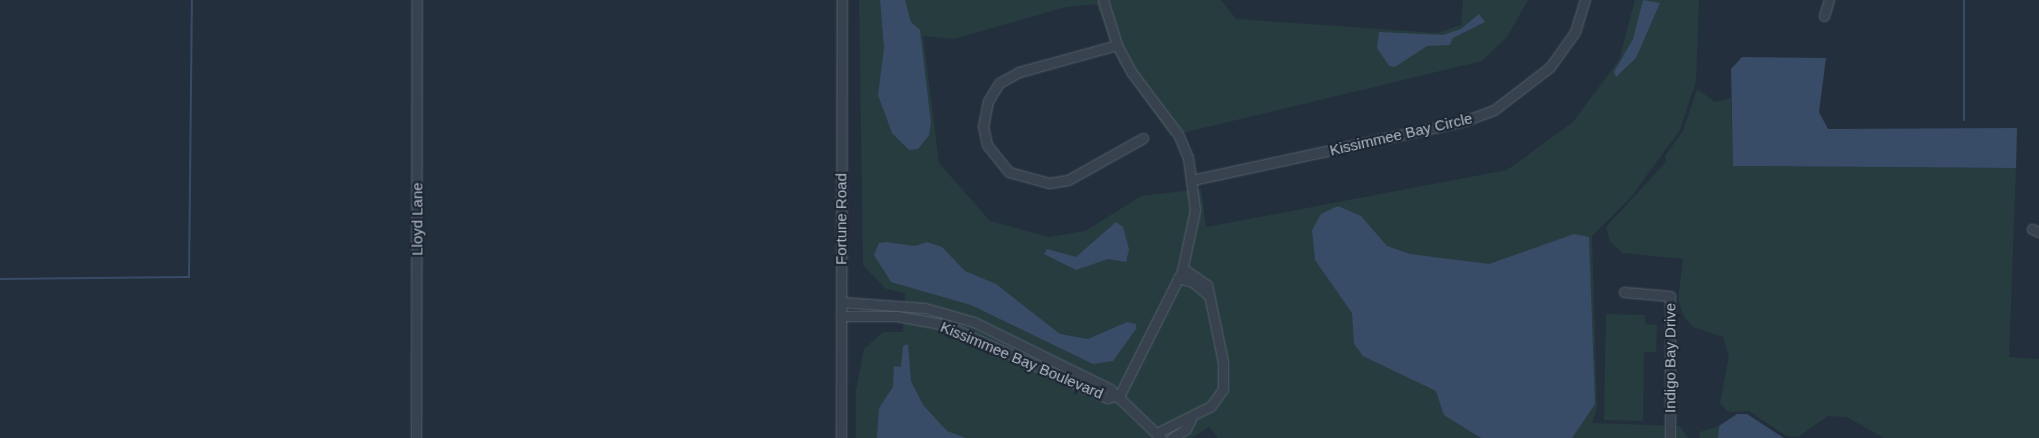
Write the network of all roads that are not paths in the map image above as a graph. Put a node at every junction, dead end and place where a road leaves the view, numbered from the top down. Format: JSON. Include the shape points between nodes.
{"nodes":[{"id":1,"x":417,"y":0,"type":"edge"},
{"id":2,"x":842,"y":0,"type":"edge"},
{"id":3,"x":1104,"y":0,"type":"edge"},
{"id":4,"x":1585,"y":0,"type":"edge"},
{"id":5,"x":1829,"y":0,"type":"edge"},
{"id":6,"x":1824,"y":16,"type":"dead end"},
{"id":7,"x":1117,"y":44,"type":"junction"},
{"id":8,"x":1143,"y":138,"type":"dead end"},
{"id":9,"x":1192,"y":180,"type":"junction"},
{"id":10,"x":1183,"y":268,"type":"junction"},
{"id":11,"x":1178,"y":278,"type":"junction"},
{"id":12,"x":1624,"y":292,"type":"dead end"},
{"id":13,"x":1208,"y":296,"type":"junction"},
{"id":14,"x":841,"y":302,"type":"junction"},
{"id":15,"x":893,"y":304,"type":"junction"},
{"id":16,"x":841,"y":316,"type":"junction"},
{"id":17,"x":893,"y":316,"type":"junction"},
{"id":18,"x":1016,"y":342,"type":"junction"},
{"id":19,"x":1011,"y":354,"type":"junction"},
{"id":20,"x":1116,"y":397,"type":"junction"},
{"id":21,"x":1191,"y":419,"type":"junction"},
{"id":22,"x":1159,"y":436,"type":"edge"},
{"id":23,"x":416,"y":438,"type":"edge"},
{"id":24,"x":840,"y":438,"type":"edge"},
{"id":25,"x":1172,"y":438,"type":"edge"},
{"id":26,"x":1670,"y":438,"type":"edge"}],
"edges":[{"from":1,"to":23,"type":"street","name":"Lloyd Lane"},
{"from":2,"to":14,"type":"street","name":"Fortune Road"},
{"from":3,"to":7,"type":"street"},
{"from":4,"to":9,"type":"street","name":"Kissimmee Bay Circle","via":[[1574,32],[1550,67],[1494,110],[1464,121]]},
{"from":5,"to":6,"type":"street"},
{"from":7,"to":8,"type":"street","via":[[1019,72],[999,83],[988,101],[983,126],[987,146],[1009,172],[1049,183],[1068,180]]},
{"from":7,"to":9,"type":"street","via":[[1178,134]]},
{"from":9,"to":10,"type":"street","via":[[1195,210]]},
{"from":10,"to":11,"type":"street"},
{"from":10,"to":13,"type":"street","via":[[1201,278]]},
{"from":11,"to":13,"type":"street","via":[[1193,282]]},
{"from":11,"to":20,"type":"street"},
{"from":12,"to":26,"type":"street","name":"Indigo Bay Drive","via":[[1670,296]]},
{"from":13,"to":21,"type":"street","via":[[1223,362],[1223,390],[1211,406]]},
{"from":14,"to":15,"type":"street","name":"Kissimmee Bay Boulevard"},
{"from":14,"to":16,"type":"street","name":"Fortune Road"},
{"from":15,"to":17,"type":"street"},
{"from":15,"to":18,"type":"street","name":"Kissimmee Bay Boulevard","via":[[953,313]]},
{"from":16,"to":17,"type":"street","name":"Kissimmee Bay Boulevard"},
{"from":16,"to":24,"type":"street","name":"Fortune Road"},
{"from":17,"to":19,"type":"street","name":"Kissimmee Bay Boulevard","via":[[946,325]]},
{"from":18,"to":19,"type":"street"},
{"from":18,"to":20,"type":"street","name":"Kissimmee Bay Boulevard","via":[[1110,388]]},
{"from":19,"to":20,"type":"street","name":"Kissimmee Bay Boulevard","via":[[1107,398]]},
{"from":20,"to":22,"type":"street"},
{"from":21,"to":22,"type":"street"},
{"from":21,"to":25,"type":"street","via":[[1186,428]]}]}
